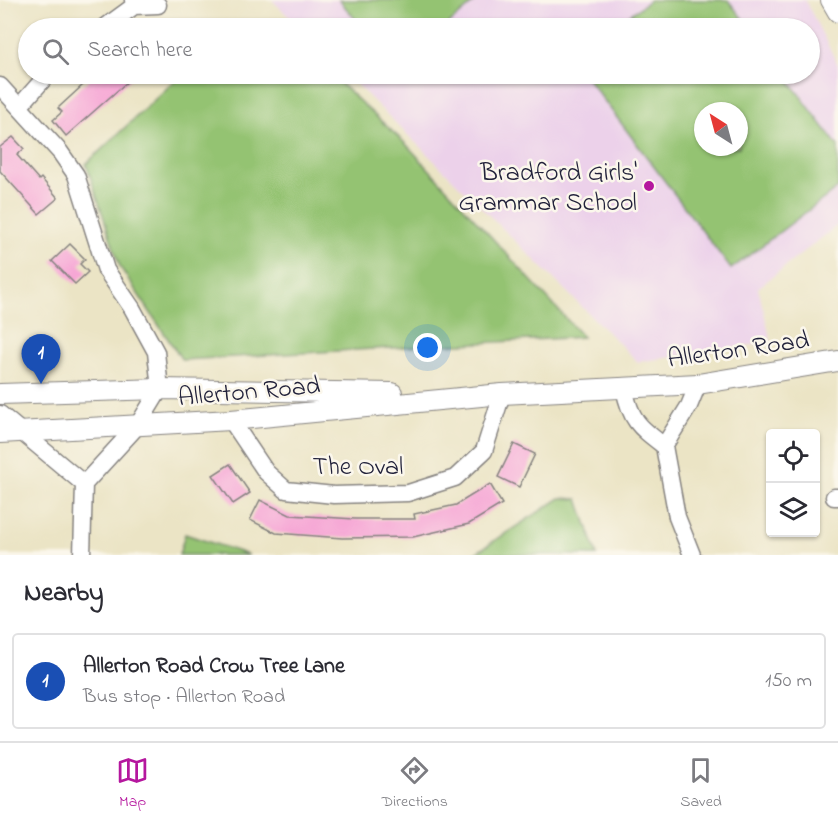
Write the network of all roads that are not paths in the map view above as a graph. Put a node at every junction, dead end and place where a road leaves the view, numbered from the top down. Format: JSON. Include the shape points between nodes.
{"nodes":[{"id":1,"x":831,"y":0,"type":"edge"},
{"id":2,"x":134,"y":3,"type":"edge"},
{"id":3,"x":158,"y":5,"type":"dead end"},
{"id":4,"x":838,"y":12,"type":"edge"},
{"id":5,"x":116,"y":18,"type":"edge"},
{"id":6,"x":39,"y":84,"type":"edge"},
{"id":7,"x":0,"y":87,"type":"edge"},
{"id":8,"x":19,"y":107,"type":"junction"},
{"id":9,"x":838,"y":361,"type":"edge"},
{"id":10,"x":698,"y":384,"type":"junction"},
{"id":11,"x":624,"y":388,"type":"junction"},
{"id":12,"x":160,"y":390,"type":"junction"},
{"id":13,"x":0,"y":394,"type":"edge"},
{"id":14,"x":502,"y":394,"type":"junction"},
{"id":15,"x":0,"y":414,"type":"edge"},
{"id":16,"x":231,"y":420,"type":"junction"},
{"id":17,"x":138,"y":425,"type":"junction"},
{"id":18,"x":21,"y":432,"type":"junction"},
{"id":19,"x":0,"y":433,"type":"edge"},
{"id":20,"x":664,"y":446,"type":"junction"},
{"id":21,"x":84,"y":484,"type":"junction"},
{"id":22,"x":82,"y":555,"type":"edge"},
{"id":23,"x":692,"y":555,"type":"edge"}],
"edges":[{"from":1,"to":4,"type":"street"},
{"from":2,"to":3,"type":"street"},
{"from":2,"to":5,"type":"street"},
{"from":6,"to":8,"type":"street"},
{"from":7,"to":8,"type":"street"},
{"from":8,"to":12,"type":"street","via":[[76,175],[106,270],[156,352]]},
{"from":9,"to":10,"type":"street","name":"Allerton Road"},
{"from":10,"to":11,"type":"street","name":"Allerton Road"},
{"from":10,"to":20,"type":"street"},
{"from":11,"to":14,"type":"street","name":"Allerton Road"},
{"from":11,"to":20,"type":"street","via":[[628,409],[639,427]]},
{"from":12,"to":13,"type":"street","name":"Allerton Road"},
{"from":12,"to":14,"type":"street","name":"Allerton Road"},
{"from":12,"to":17,"type":"street"},
{"from":14,"to":16,"type":"street","name":"Allerton Road"},
{"from":14,"to":16,"type":"street","name":"The Oval","via":[[484,451],[455,478],[408,493],[334,495],[286,490],[266,472]]},
{"from":15,"to":18,"type":"street"},
{"from":16,"to":17,"type":"street","name":"Allerton Road"},
{"from":17,"to":18,"type":"street","name":"Allerton Road"},
{"from":17,"to":21,"type":"street"},
{"from":18,"to":19,"type":"street","name":"Allerton Road"},
{"from":18,"to":21,"type":"street"},
{"from":20,"to":23,"type":"street","via":[[677,517]]},
{"from":21,"to":22,"type":"street"}]}
